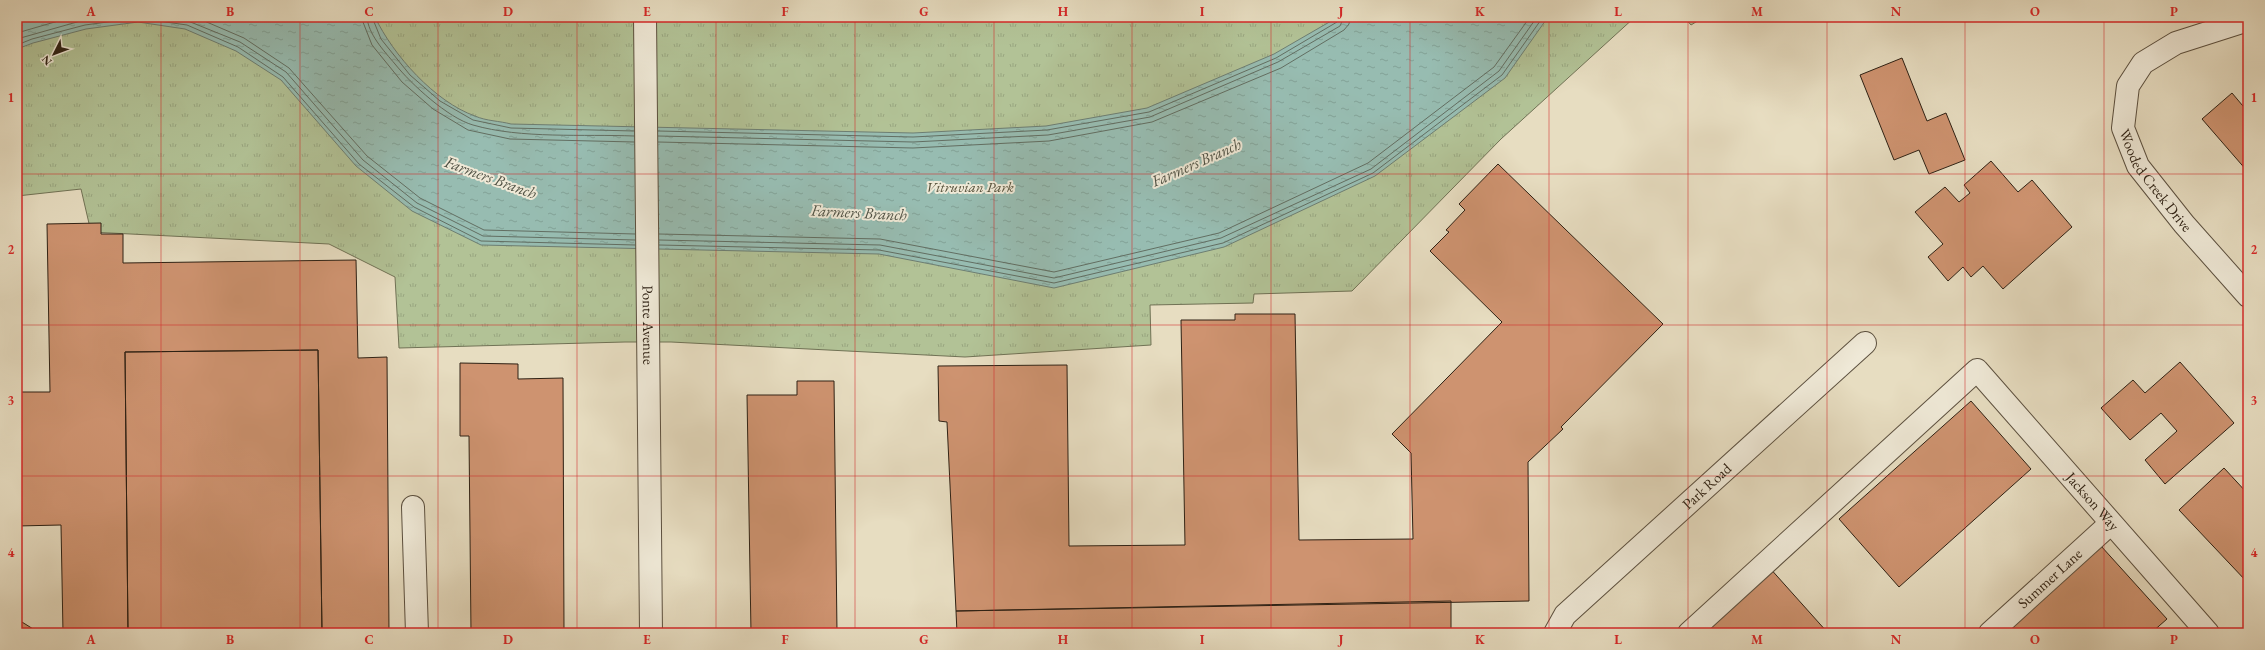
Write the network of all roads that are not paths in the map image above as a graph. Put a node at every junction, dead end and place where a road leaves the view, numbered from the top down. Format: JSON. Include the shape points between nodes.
{"nodes":[{"id":1,"x":645,"y":17,"type":"edge"},
{"id":2,"x":2248,"y":20,"type":"edge"},
{"id":3,"x":2248,"y":296,"type":"edge"},
{"id":4,"x":1865,"y":344,"type":"dead end"},
{"id":5,"x":414,"y":507,"type":"dead end"},
{"id":6,"x":2110,"y":524,"type":"junction"},
{"id":7,"x":417,"y":633,"type":"edge"},
{"id":8,"x":651,"y":633,"type":"edge"},
{"id":9,"x":1555,"y":633,"type":"edge"},
{"id":10,"x":1689,"y":633,"type":"edge"},
{"id":11,"x":1990,"y":633,"type":"edge"},
{"id":12,"x":2208,"y":633,"type":"edge"}],
"edges":[{"from":1,"to":8,"type":"street","name":"Ponte Avenue"},
{"from":2,"to":3,"type":"street","name":"Wooded Creek Drive","via":[[2176,43],[2143,63],[2128,86],[2123,128],[2138,166],[2184,224]]},
{"from":4,"to":9,"type":"street","name":"Park Road","via":[[1565,615]]},
{"from":5,"to":7,"type":"street"},
{"from":6,"to":10,"type":"street","name":"Jackson Way","via":[[1976,370]]},
{"from":6,"to":11,"type":"street","name":"Summer Lane"},
{"from":6,"to":12,"type":"street","name":"Jackson Way"}]}
